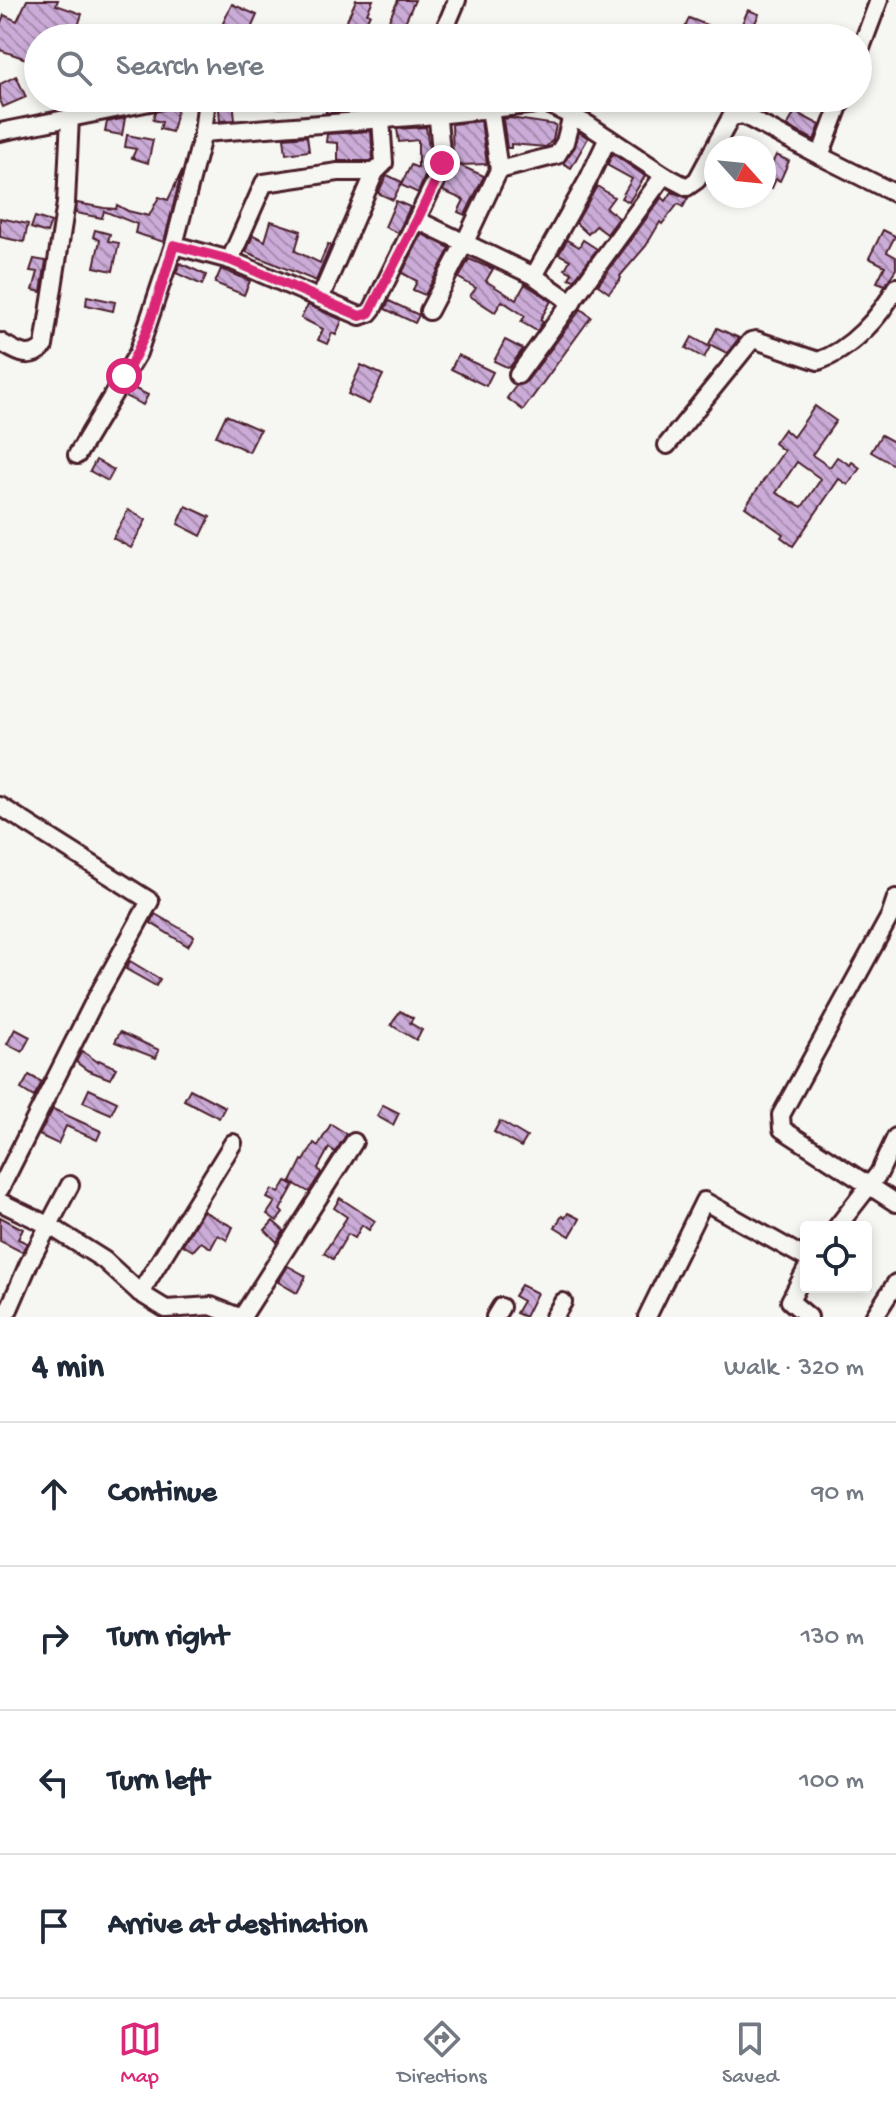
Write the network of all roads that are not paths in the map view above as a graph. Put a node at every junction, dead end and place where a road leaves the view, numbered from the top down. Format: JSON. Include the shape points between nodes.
{"nodes":[{"id":1,"x":457,"y":0,"type":"edge"},
{"id":2,"x":879,"y":0,"type":"edge"},
{"id":3,"x":447,"y":24,"type":"edge"},
{"id":4,"x":870,"y":24,"type":"edge"},
{"id":5,"x":96,"y":112,"type":"edge"},
{"id":6,"x":205,"y":112,"type":"edge"},
{"id":7,"x":411,"y":112,"type":"edge"},
{"id":8,"x":438,"y":112,"type":"edge"},
{"id":9,"x":490,"y":112,"type":"edge"},
{"id":10,"x":566,"y":112,"type":"edge"},
{"id":11,"x":837,"y":112,"type":"edge"},
{"id":12,"x":572,"y":115,"type":"junction"},
{"id":13,"x":70,"y":117,"type":"junction"},
{"id":14,"x":381,"y":119,"type":"junction"},
{"id":15,"x":0,"y":132,"type":"edge"},
{"id":16,"x":203,"y":133,"type":"junction"},
{"id":17,"x":608,"y":138,"type":"junction"},
{"id":18,"x":820,"y":156,"type":"junction"},
{"id":19,"x":499,"y":170,"type":"junction"},
{"id":20,"x":375,"y":172,"type":"junction"},
{"id":21,"x":664,"y":175,"type":"junction"},
{"id":22,"x":896,"y":194,"type":"edge"},
{"id":23,"x":417,"y":220,"type":"junction"},
{"id":24,"x":465,"y":242,"type":"junction"},
{"id":25,"x":174,"y":245,"type":"junction"},
{"id":26,"x":230,"y":260,"type":"junction"},
{"id":27,"x":534,"y":276,"type":"junction"},
{"id":28,"x":896,"y":287,"type":"edge"},
{"id":29,"x":320,"y":299,"type":"junction"},
{"id":30,"x":572,"y":303,"type":"junction"},
{"id":31,"x":429,"y":311,"type":"dead end"},
{"id":32,"x":0,"y":342,"type":"edge"},
{"id":33,"x":518,"y":375,"type":"dead end"},
{"id":34,"x":667,"y":445,"type":"dead end"},
{"id":35,"x":77,"y":455,"type":"dead end"},
{"id":36,"x":0,"y":806,"type":"edge"},
{"id":37,"x":896,"y":898,"type":"edge"},
{"id":38,"x":896,"y":1137,"type":"edge"},
{"id":39,"x":354,"y":1142,"type":"dead end"},
{"id":40,"x":233,"y":1143,"type":"dead end"},
{"id":41,"x":70,"y":1185,"type":"dead end"},
{"id":42,"x":869,"y":1186,"type":"junction"},
{"id":43,"x":0,"y":1189,"type":"edge"},
{"id":44,"x":0,"y":1202,"type":"edge"},
{"id":45,"x":896,"y":1203,"type":"edge"},
{"id":46,"x":842,"y":1221,"type":"edge"},
{"id":47,"x":50,"y":1226,"type":"junction"},
{"id":48,"x":800,"y":1255,"type":"edge"},
{"id":49,"x":800,"y":1282,"type":"edge"},
{"id":50,"x":896,"y":1283,"type":"edge"},
{"id":51,"x":140,"y":1293,"type":"junction"},
{"id":52,"x":563,"y":1302,"type":"dead end"},
{"id":53,"x":208,"y":1312,"type":"edge"},
{"id":54,"x":164,"y":1313,"type":"edge"},
{"id":55,"x":3,"y":1317,"type":"edge"},
{"id":56,"x":240,"y":1317,"type":"edge"},
{"id":57,"x":554,"y":1317,"type":"edge"},
{"id":58,"x":647,"y":1317,"type":"edge"},
{"id":59,"x":809,"y":1317,"type":"edge"},
{"id":60,"x":874,"y":1317,"type":"edge"}],
"edges":[{"from":1,"to":3,"type":"street"},
{"from":2,"to":4,"type":"street"},
{"from":5,"to":13,"type":"street"},
{"from":6,"to":16,"type":"street"},
{"from":7,"to":14,"type":"street"},
{"from":8,"to":23,"type":"street","via":[[442,163]]},
{"from":9,"to":19,"type":"street"},
{"from":10,"to":12,"type":"street"},
{"from":11,"to":18,"type":"street"},
{"from":12,"to":17,"type":"street"},
{"from":12,"to":19,"type":"street","via":[[557,155]]},
{"from":13,"to":15,"type":"street"},
{"from":13,"to":32,"type":"street","via":[[66,203],[44,346],[23,355]]},
{"from":14,"to":16,"type":"street"},
{"from":14,"to":20,"type":"street","via":[[384,163]]},
{"from":16,"to":25,"type":"street"},
{"from":17,"to":21,"type":"street"},
{"from":17,"to":27,"type":"street"},
{"from":18,"to":21,"type":"street","via":[[735,115],[691,185]]},
{"from":18,"to":22,"type":"street"},
{"from":19,"to":24,"type":"street"},
{"from":20,"to":26,"type":"street","via":[[264,183]]},
{"from":20,"to":29,"type":"street"},
{"from":21,"to":30,"type":"street"},
{"from":23,"to":24,"type":"street"},
{"from":23,"to":29,"type":"street","via":[[369,313],[360,316]]},
{"from":24,"to":27,"type":"street"},
{"from":24,"to":31,"type":"street"},
{"from":25,"to":26,"type":"street"},
{"from":25,"to":35,"type":"street","via":[[138,353]]},
{"from":26,"to":29,"type":"street"},
{"from":27,"to":30,"type":"street"},
{"from":28,"to":34,"type":"street","via":[[867,326],[828,358],[818,361],[751,341]]},
{"from":30,"to":33,"type":"street"},
{"from":36,"to":43,"type":"street","via":[[150,901]]},
{"from":37,"to":42,"type":"street","via":[[781,1115],[782,1129]]},
{"from":38,"to":42,"type":"street"},
{"from":39,"to":56,"type":"street"},
{"from":40,"to":51,"type":"street"},
{"from":41,"to":47,"type":"street"},
{"from":42,"to":45,"type":"street"},
{"from":42,"to":46,"type":"street"},
{"from":44,"to":47,"type":"street"},
{"from":47,"to":51,"type":"street","via":[[104,1260]]},
{"from":47,"to":55,"type":"street"},
{"from":48,"to":58,"type":"street","via":[[704,1201]]},
{"from":49,"to":59,"type":"street","via":[[790,1301]]},
{"from":50,"to":60,"type":"street"},
{"from":51,"to":54,"type":"street"},
{"from":52,"to":57,"type":"street"},
{"from":53,"to":54,"type":"street"},
{"from":53,"to":56,"type":"street"}]}
